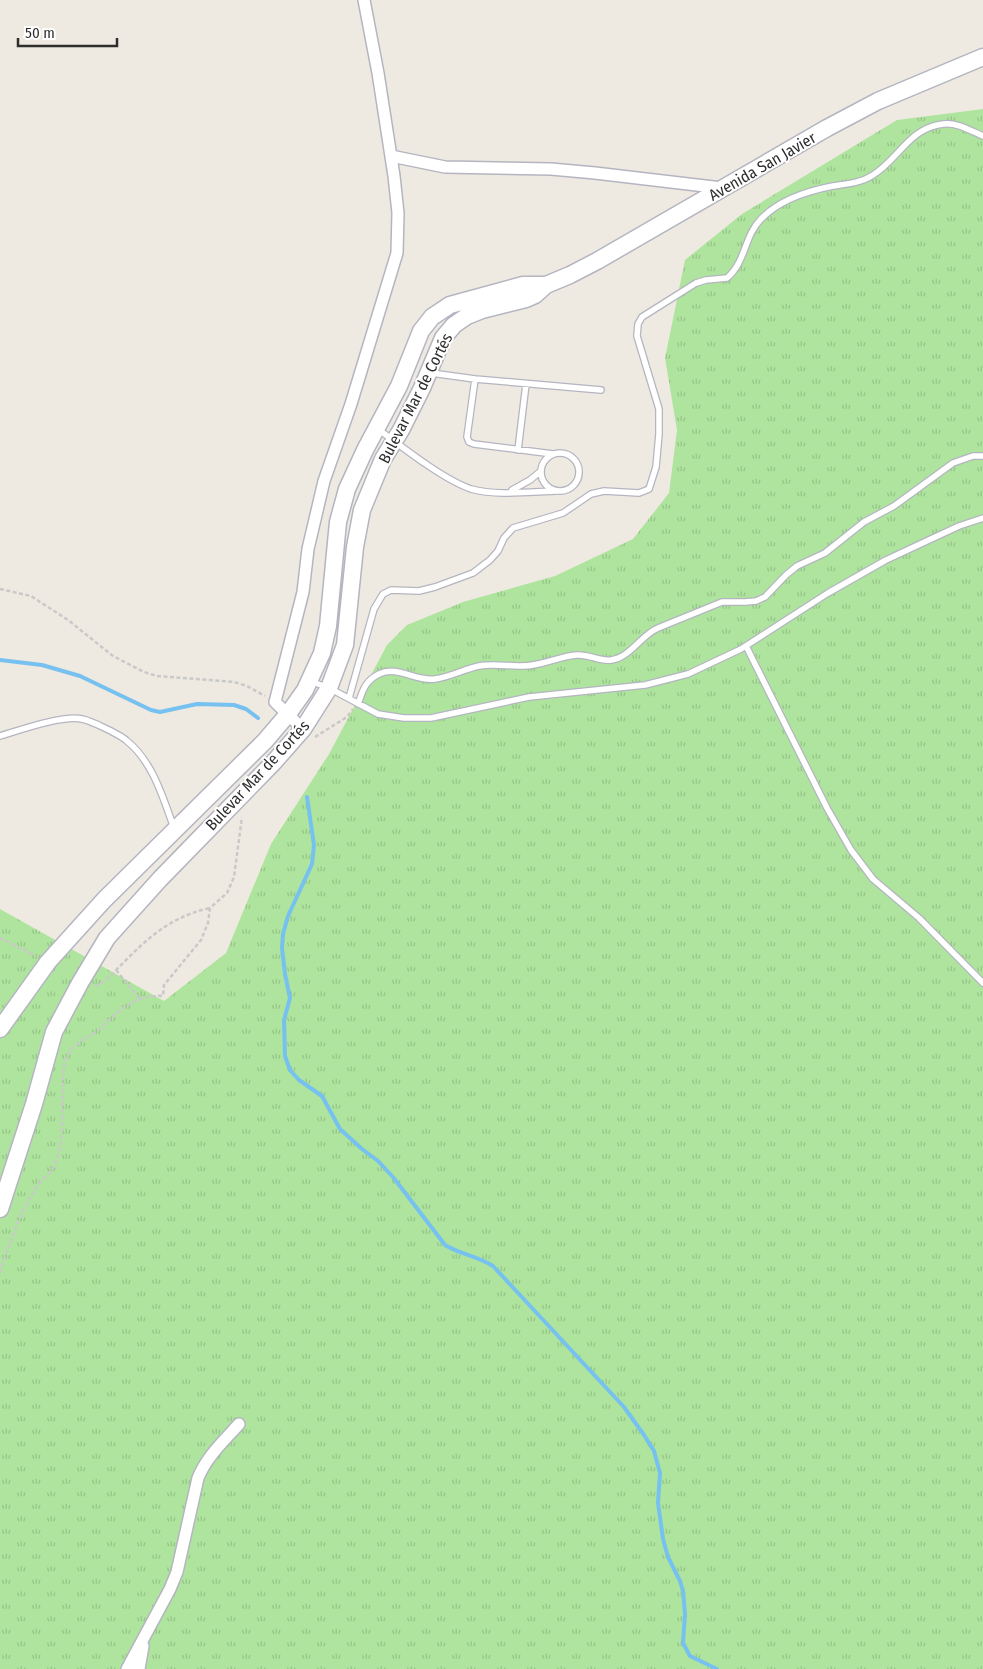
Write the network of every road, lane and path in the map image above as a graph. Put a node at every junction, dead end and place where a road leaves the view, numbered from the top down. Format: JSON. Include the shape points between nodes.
{"nodes":[{"id":1,"x":364,"y":0,"type":"edge"},
{"id":2,"x":983,"y":57,"type":"edge"},
{"id":3,"x":983,"y":136,"type":"edge"},
{"id":4,"x":391,"y":156,"type":"junction"},
{"id":5,"x":722,"y":188,"type":"junction"},
{"id":6,"x":546,"y":286,"type":"junction"},
{"id":7,"x":443,"y":309,"type":"junction"},
{"id":8,"x":454,"y":325,"type":"junction"},
{"id":9,"x":428,"y":373,"type":"junction"},
{"id":10,"x":475,"y":379,"type":"junction"},
{"id":11,"x":526,"y":384,"type":"junction"},
{"id":12,"x":601,"y":390,"type":"dead end"},
{"id":13,"x":376,"y":428,"type":"junction"},
{"id":14,"x":394,"y":442,"type":"junction"},
{"id":15,"x":518,"y":450,"type":"junction"},
{"id":16,"x":553,"y":454,"type":"junction"},
{"id":17,"x":983,"y":456,"type":"edge"},
{"id":18,"x":541,"y":471,"type":"junction"},
{"id":19,"x":555,"y":491,"type":"junction"},
{"id":20,"x":509,"y":492,"type":"junction"},
{"id":21,"x":983,"y":518,"type":"edge"},
{"id":22,"x":0,"y":588,"type":"edge"},
{"id":23,"x":746,"y":646,"type":"junction"},
{"id":24,"x":310,"y":681,"type":"junction"},
{"id":25,"x":329,"y":688,"type":"junction"},
{"id":26,"x":349,"y":698,"type":"junction"},
{"id":27,"x":275,"y":702,"type":"junction"},
{"id":28,"x":358,"y":704,"type":"junction"},
{"id":29,"x":288,"y":714,"type":"junction"},
{"id":30,"x":303,"y":729,"type":"junction"},
{"id":31,"x":0,"y":736,"type":"edge"},
{"id":32,"x":244,"y":811,"type":"dead end"},
{"id":33,"x":175,"y":830,"type":"junction"},
{"id":34,"x":187,"y":850,"type":"junction"},
{"id":35,"x":210,"y":908,"type":"junction"},
{"id":36,"x":0,"y":938,"type":"edge"},
{"id":37,"x":48,"y":962,"type":"junction"},
{"id":38,"x":116,"y":970,"type":"junction"},
{"id":39,"x":80,"y":984,"type":"junction"},
{"id":40,"x":983,"y":984,"type":"edge"},
{"id":41,"x":139,"y":998,"type":"junction"},
{"id":42,"x":0,"y":1029,"type":"edge"},
{"id":43,"x":0,"y":1210,"type":"edge"},
{"id":44,"x":0,"y":1273,"type":"edge"},
{"id":45,"x":239,"y":1424,"type":"dead end"},
{"id":46,"x":149,"y":1628,"type":"junction"},
{"id":47,"x":127,"y":1669,"type":"edge"},
{"id":48,"x":139,"y":1669,"type":"edge"}],
"edges":[{"from":1,"to":4,"type":"street"},
{"from":2,"to":5,"type":"street","name":"Avenida San Javier","via":[[878,101]]},
{"from":3,"to":26,"type":"lane","via":[[952,124],[932,127],[912,137],[873,175],[861,181],[797,196],[760,220],[738,267],[727,278],[696,283],[642,317],[637,336],[659,409],[656,468],[649,489],[639,493],[591,494],[563,513],[513,528],[494,556],[473,573],[435,588],[391,590],[383,594],[374,609]]},
{"from":4,"to":5,"type":"street","via":[[445,168],[551,169]]},
{"from":4,"to":27,"type":"street","via":[[398,213],[397,253],[324,481],[308,549],[303,592]]},
{"from":5,"to":6,"type":"street","name":"Avenida San Javier","via":[[597,261]]},
{"from":6,"to":7,"type":"street","via":[[523,285]]},
{"from":6,"to":8,"type":"street","name":"Bulevar Mar de Cortés","via":[[526,299],[482,310]]},
{"from":7,"to":8,"type":"street"},
{"from":7,"to":13,"type":"street","via":[[421,331],[399,386]]},
{"from":8,"to":9,"type":"street","name":"Bulevar Mar de Cortés","via":[[443,338]]},
{"from":9,"to":10,"type":"lane"},
{"from":9,"to":14,"type":"street","name":"Bulevar Mar de Cortés"},
{"from":10,"to":11,"type":"lane"},
{"from":10,"to":15,"type":"lane","via":[[469,442]]},
{"from":11,"to":12,"type":"lane"},
{"from":11,"to":15,"type":"lane"},
{"from":13,"to":14,"type":"lane"},
{"from":13,"to":24,"type":"street","via":[[347,490],[340,515],[328,626],[322,653]]},
{"from":14,"to":20,"type":"lane","via":[[456,482],[480,490]]},
{"from":14,"to":25,"type":"street","name":"Bulevar Mar de Cortés","via":[[379,468],[362,510],[345,645]]},
{"from":15,"to":16,"type":"lane"},
{"from":16,"to":18,"type":"lane","via":[[544,462]]},
{"from":16,"to":19,"type":"lane","via":[[571,456],[579,471],[572,487]]},
{"from":17,"to":28,"type":"lane","via":[[953,463],[894,506],[864,522],[825,553],[797,566],[765,597],[745,602],[722,602],[652,630],[619,658],[605,660],[580,655],[564,656],[532,665],[481,666],[435,679],[389,671],[367,683]]},
{"from":18,"to":19,"type":"lane","via":[[545,484]]},
{"from":18,"to":20,"type":"lane"},
{"from":19,"to":20,"type":"lane"},
{"from":21,"to":23,"type":"lane","via":[[886,560]]},
{"from":22,"to":27,"type":"path","via":[[31,596],[113,656],[144,672],[166,677],[234,682]]},
{"from":23,"to":28,"type":"lane","via":[[688,674],[645,685],[529,697],[431,718],[378,714]]},
{"from":23,"to":40,"type":"lane","via":[[851,850],[873,879],[919,918]]},
{"from":24,"to":25,"type":"lane"},
{"from":24,"to":29,"type":"street"},
{"from":25,"to":26,"type":"lane"},
{"from":25,"to":30,"type":"street","name":"Bulevar Mar de Cortés"},
{"from":26,"to":28,"type":"lane"},
{"from":27,"to":29,"type":"street"},
{"from":29,"to":30,"type":"street"},
{"from":29,"to":33,"type":"street"},
{"from":30,"to":34,"type":"street","name":"Bulevar Mar de Cortés"},
{"from":31,"to":33,"type":"lane","via":[[47,722],[82,719],[101,726],[127,740],[144,758]]},
{"from":32,"to":35,"type":"path","via":[[234,877],[227,893]]},
{"from":33,"to":34,"type":"street"},
{"from":33,"to":37,"type":"street","via":[[104,900]]},
{"from":34,"to":39,"type":"street","name":"Bulevar Mar de Cortés","via":[[107,938]]},
{"from":35,"to":38,"type":"path","via":[[172,921]]},
{"from":35,"to":41,"type":"path","via":[[201,940],[164,984],[163,996]]},
{"from":36,"to":37,"type":"path"},
{"from":37,"to":42,"type":"street"},
{"from":38,"to":39,"type":"path","via":[[94,986]]},
{"from":38,"to":41,"type":"path"},
{"from":39,"to":43,"type":"street","name":"Bulevar Mar de Cortés","via":[[54,1032]]},
{"from":41,"to":44,"type":"path","via":[[81,1040],[68,1054],[55,1164],[36,1188],[5,1253]]},
{"from":45,"to":46,"type":"street","via":[[202,1468],[177,1572]]},
{"from":46,"to":47,"type":"street"},
{"from":46,"to":48,"type":"street"}]}
